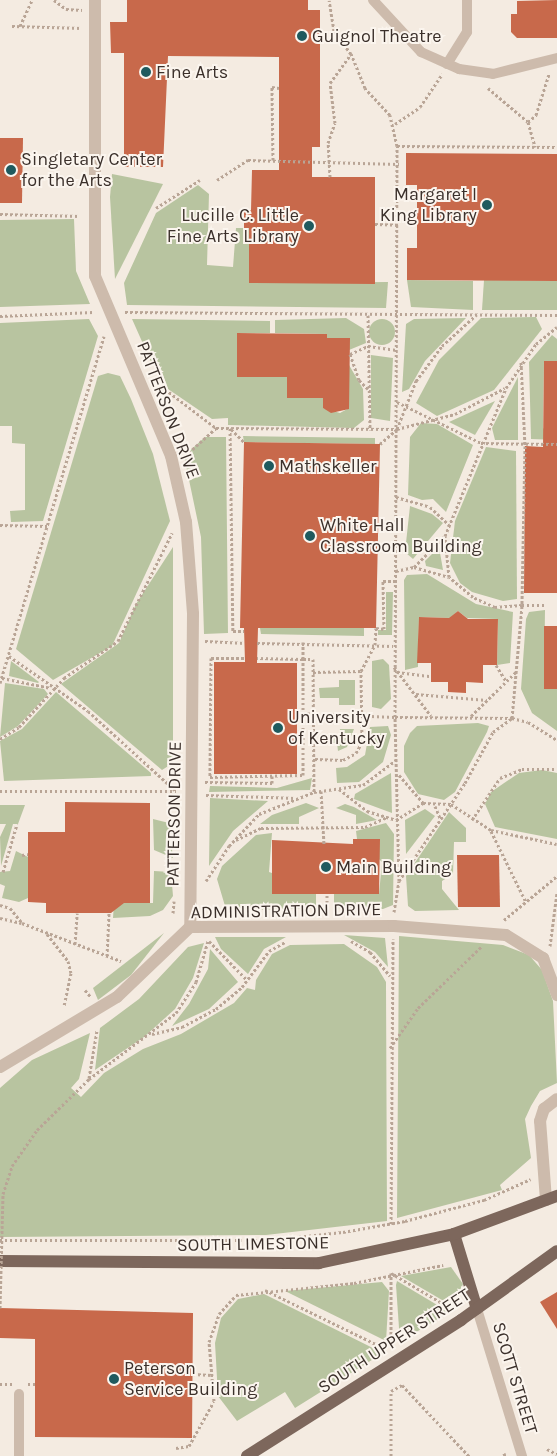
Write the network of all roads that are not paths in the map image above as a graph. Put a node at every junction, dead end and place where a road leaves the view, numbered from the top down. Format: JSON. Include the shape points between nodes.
{"nodes":[{"id":1,"x":373,"y":0,"type":"edge"},
{"id":2,"x":467,"y":0,"type":"edge"},
{"id":3,"x":92,"y":5,"type":"edge"},
{"id":4,"x":447,"y":64,"type":"junction"},
{"id":5,"x":554,"y":65,"type":"edge"},
{"id":6,"x":190,"y":927,"type":"junction"},
{"id":7,"x":557,"y":995,"type":"edge"},
{"id":8,"x":0,"y":1067,"type":"edge"},
{"id":9,"x":557,"y":1099,"type":"edge"},
{"id":10,"x":551,"y":1198,"type":"edge"},
{"id":11,"x":454,"y":1234,"type":"junction"},
{"id":12,"x":557,"y":1251,"type":"edge"},
{"id":13,"x":0,"y":1261,"type":"edge"},
{"id":14,"x":477,"y":1308,"type":"junction"},
{"id":15,"x":20,"y":1394,"type":"dead end"},
{"id":16,"x":19,"y":1456,"type":"edge"},
{"id":17,"x":247,"y":1456,"type":"edge"},
{"id":18,"x":522,"y":1456,"type":"edge"}],
"edges":[{"from":1,"to":4,"type":"lane","via":[[421,52]]},
{"from":2,"to":4,"type":"lane","via":[[467,32]]},
{"from":3,"to":6,"type":"street","name":"PATTERSON DRIVE","via":[[95,276],[171,456],[186,522],[193,614]]},
{"from":4,"to":5,"type":"lane","via":[[494,74]]},
{"from":6,"to":7,"type":"street","name":"ADMINISTRATION DRIVE","via":[[394,926],[506,935],[543,958]]},
{"from":6,"to":8,"type":"street","name":"ADMINISTRATION DRIVE","via":[[117,997]]},
{"from":9,"to":10,"type":"street","via":[[544,1109],[540,1121]]},
{"from":10,"to":11,"type":"main road","name":"SOUTH LIMESTONE"},
{"from":11,"to":13,"type":"main road","name":"SOUTH LIMESTONE","via":[[320,1263]]},
{"from":11,"to":14,"type":"main road"},
{"from":12,"to":14,"type":"main road","name":"SOUTH UPPER STREET"},
{"from":14,"to":17,"type":"main road","name":"SOUTH UPPER STREET"},
{"from":14,"to":18,"type":"lane","name":"SCOTT STREET"},
{"from":15,"to":16,"type":"lane"}]}
